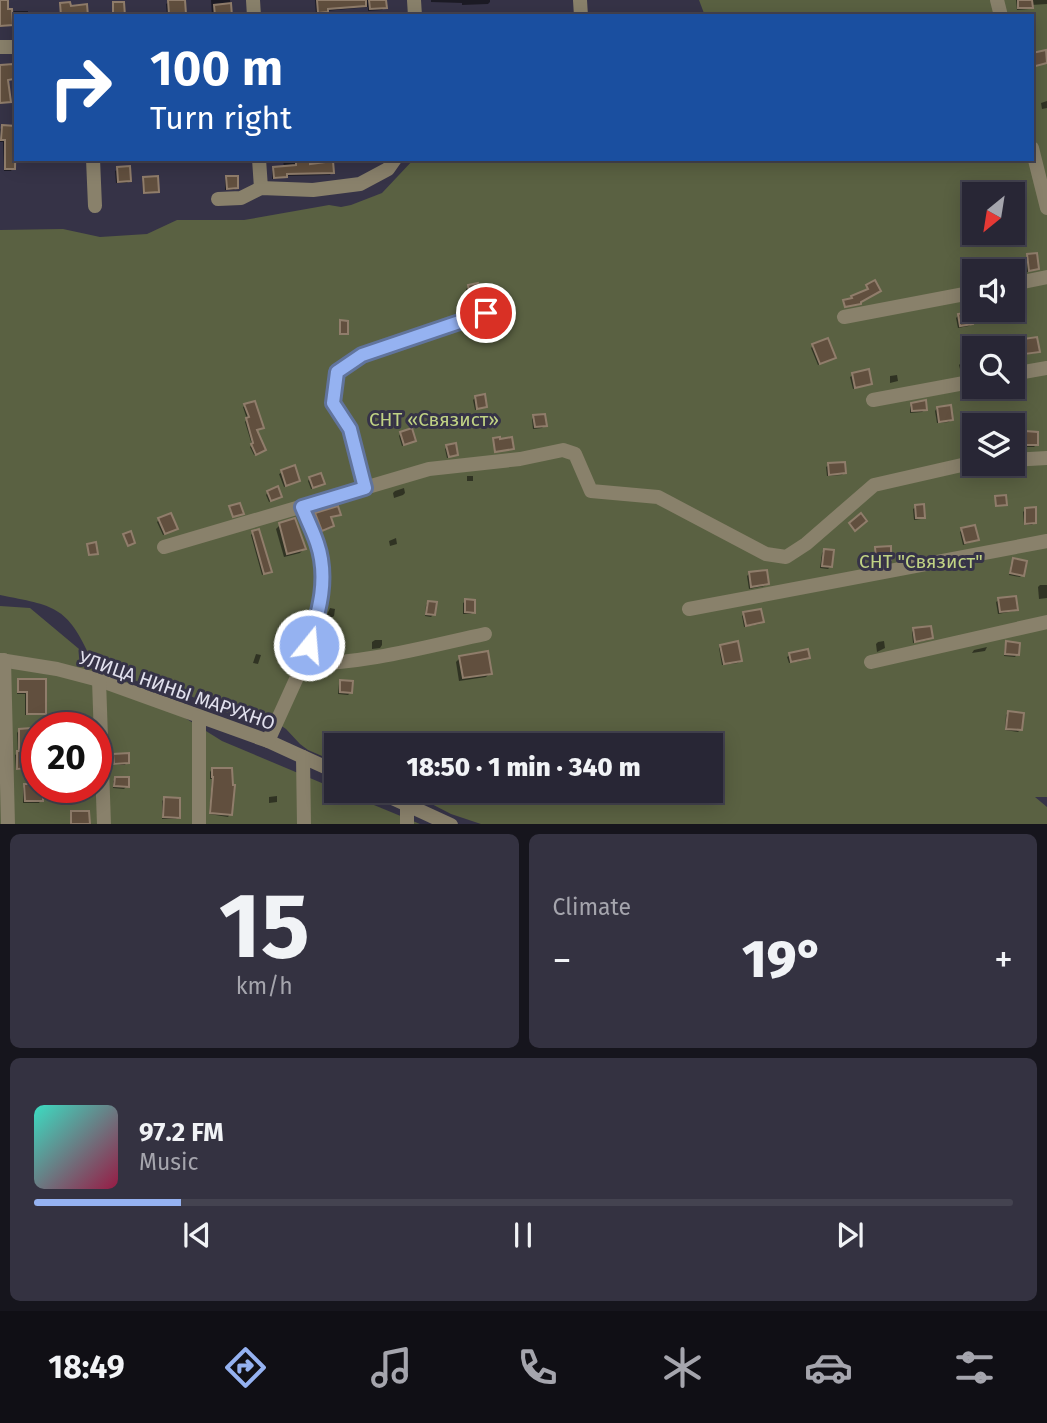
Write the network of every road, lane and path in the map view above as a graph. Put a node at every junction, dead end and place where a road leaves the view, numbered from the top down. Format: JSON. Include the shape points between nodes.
{"nodes":[{"id":1,"x":1034,"y":156,"type":"edge"},
{"id":2,"x":93,"y":161,"type":"edge"},
{"id":3,"x":260,"y":161,"type":"edge"},
{"id":4,"x":394,"y":161,"type":"edge"},
{"id":5,"x":261,"y":188,"type":"junction"},
{"id":6,"x":218,"y":199,"type":"dead end"},
{"id":7,"x":95,"y":206,"type":"dead end"},
{"id":8,"x":1047,"y":208,"type":"edge"},
{"id":9,"x":1047,"y":278,"type":"edge"},
{"id":10,"x":1025,"y":282,"type":"edge"},
{"id":11,"x":962,"y":294,"type":"edge"},
{"id":12,"x":486,"y":313,"type":"dead end"},
{"id":13,"x":844,"y":317,"type":"dead end"},
{"id":14,"x":1047,"y":368,"type":"edge"},
{"id":15,"x":1025,"y":372,"type":"edge"},
{"id":16,"x":962,"y":383,"type":"edge"},
{"id":17,"x":873,"y":400,"type":"dead end"},
{"id":18,"x":1047,"y":458,"type":"edge"},
{"id":19,"x":1025,"y":459,"type":"edge"},
{"id":20,"x":962,"y":465,"type":"edge"},
{"id":21,"x":365,"y":488,"type":"junction"},
{"id":22,"x":302,"y":507,"type":"junction"},
{"id":23,"x":1047,"y":541,"type":"edge"},
{"id":24,"x":164,"y":547,"type":"dead end"},
{"id":25,"x":690,"y":609,"type":"dead end"},
{"id":26,"x":1047,"y":622,"type":"edge"},
{"id":27,"x":485,"y":634,"type":"dead end"},
{"id":28,"x":2,"y":660,"type":"edge"},
{"id":29,"x":871,"y":662,"type":"dead end"},
{"id":30,"x":303,"y":664,"type":"junction"},
{"id":31,"x":99,"y":680,"type":"junction"},
{"id":32,"x":199,"y":717,"type":"junction"},
{"id":33,"x":268,"y":741,"type":"junction"},
{"id":34,"x":303,"y":757,"type":"junction"},
{"id":35,"x":324,"y":767,"type":"edge"},
{"id":36,"x":403,"y":803,"type":"edge"},
{"id":37,"x":407,"y":805,"type":"junction"},
{"id":38,"x":8,"y":824,"type":"edge"},
{"id":39,"x":104,"y":824,"type":"edge"},
{"id":40,"x":199,"y":824,"type":"edge"},
{"id":41,"x":304,"y":824,"type":"edge"},
{"id":42,"x":407,"y":824,"type":"edge"},
{"id":43,"x":451,"y":824,"type":"edge"}],
"edges":[{"from":1,"to":8,"type":"street"},
{"from":2,"to":7,"type":"street"},
{"from":3,"to":5,"type":"street"},
{"from":4,"to":5,"type":"street","via":[[388,169],[359,184],[313,190]]},
{"from":5,"to":6,"type":"street","via":[[241,198]]},
{"from":9,"to":10,"type":"street"},
{"from":11,"to":13,"type":"street"},
{"from":12,"to":21,"type":"street","via":[[362,355],[337,372],[333,403],[350,429]]},
{"from":14,"to":15,"type":"street"},
{"from":16,"to":17,"type":"street"},
{"from":18,"to":19,"type":"street"},
{"from":20,"to":21,"type":"street","via":[[874,485],[786,557],[766,554],[658,497],[590,491],[575,454],[563,450],[429,469]]},
{"from":21,"to":22,"type":"street"},
{"from":22,"to":24,"type":"street"},
{"from":22,"to":30,"type":"street","via":[[317,544],[323,578],[320,607]]},
{"from":23,"to":25,"type":"street"},
{"from":26,"to":29,"type":"street"},
{"from":27,"to":30,"type":"street","via":[[386,656]]},
{"from":28,"to":31,"type":"street","name":"УЛИЦА НИНЫ МАРУХНО"},
{"from":28,"to":38,"type":"street"},
{"from":30,"to":33,"type":"street"},
{"from":31,"to":32,"type":"street","name":"УЛИЦА НИНЫ МАРУХНО"},
{"from":31,"to":39,"type":"street"},
{"from":32,"to":33,"type":"street","name":"УЛИЦА НИНЫ МАРУХНО"},
{"from":32,"to":40,"type":"street"},
{"from":33,"to":34,"type":"street","name":"УЛИЦА НИНЫ МАРУХНО"},
{"from":34,"to":35,"type":"street","name":"УЛИЦА НИНЫ МАРУХНО"},
{"from":34,"to":41,"type":"street"},
{"from":36,"to":37,"type":"street"},
{"from":37,"to":42,"type":"street"},
{"from":37,"to":43,"type":"street"}]}
